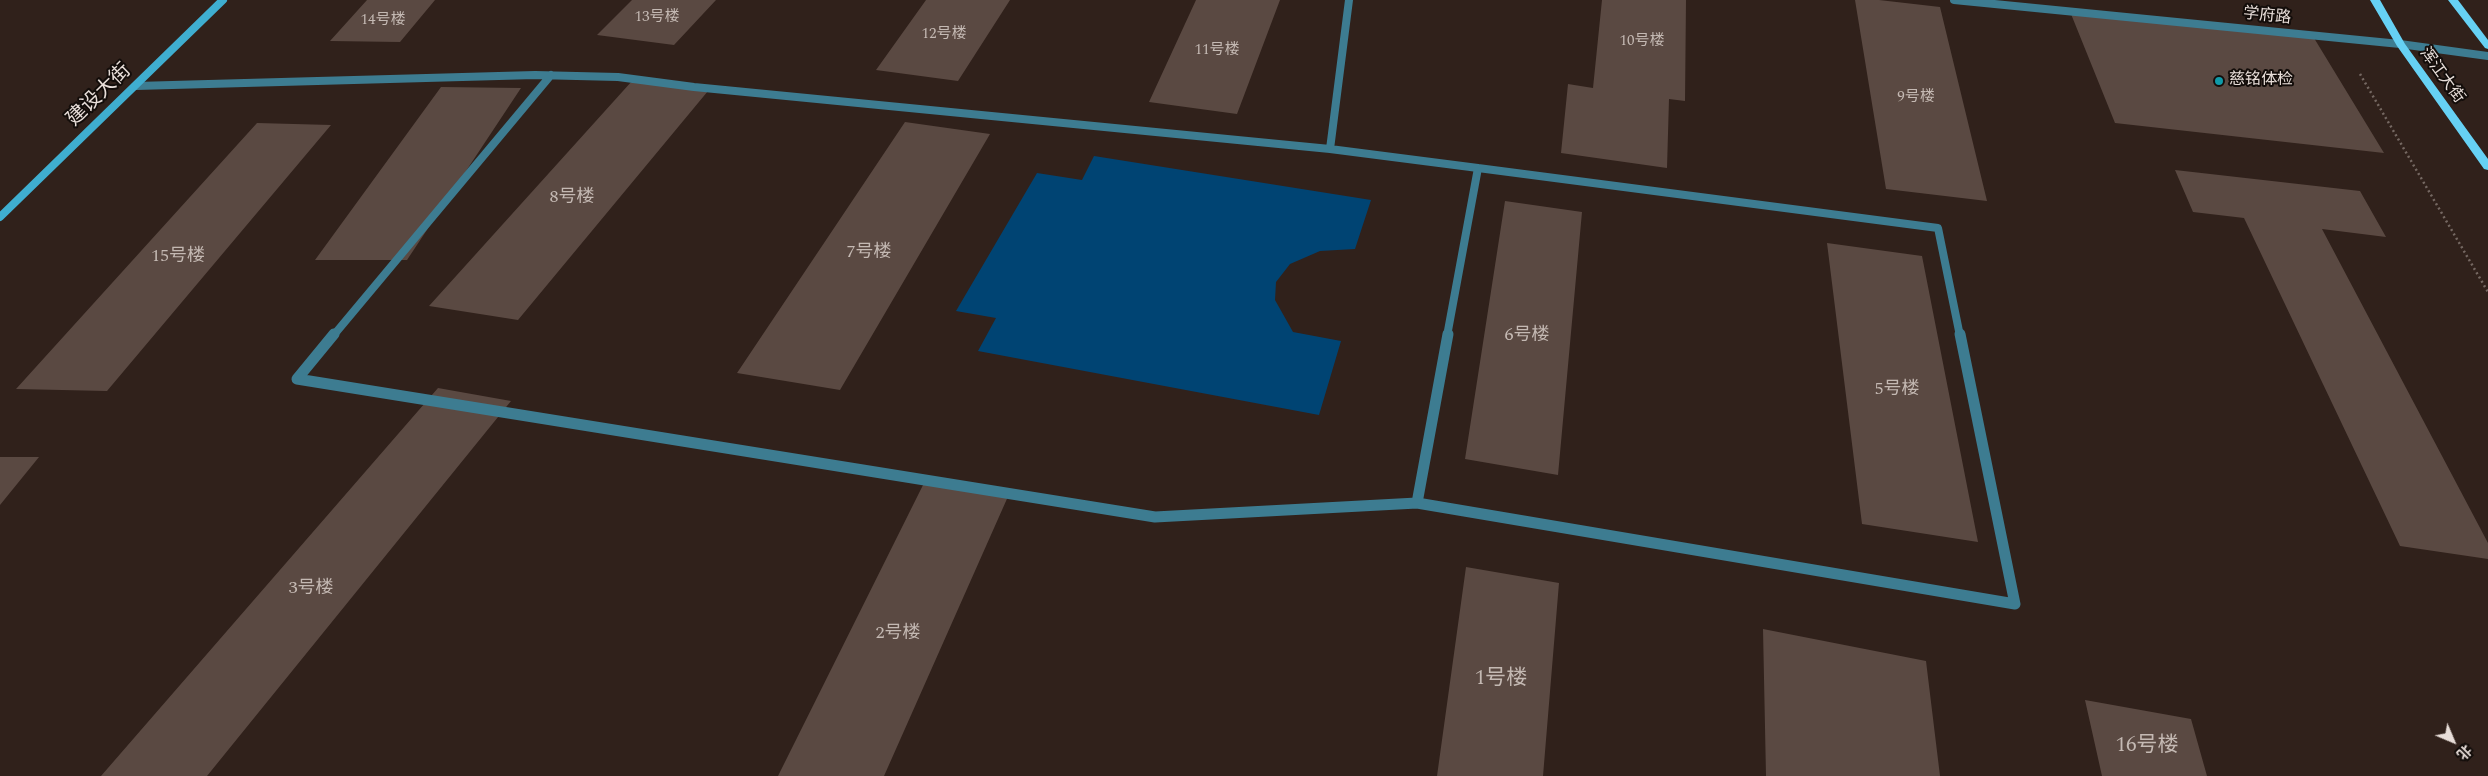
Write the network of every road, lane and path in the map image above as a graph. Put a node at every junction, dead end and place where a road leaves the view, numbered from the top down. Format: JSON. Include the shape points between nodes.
{"nodes":[{"id":1,"x":223,"y":0,"type":"edge"},
{"id":2,"x":1349,"y":0,"type":"edge"},
{"id":3,"x":1954,"y":0,"type":"edge"},
{"id":4,"x":2375,"y":0,"type":"edge"},
{"id":5,"x":2453,"y":0,"type":"edge"},
{"id":6,"x":2338,"y":38,"type":"junction"},
{"id":7,"x":2400,"y":44,"type":"junction"},
{"id":8,"x":2488,"y":46,"type":"edge"},
{"id":9,"x":2488,"y":56,"type":"edge"},
{"id":10,"x":551,"y":75,"type":"junction"},
{"id":11,"x":136,"y":86,"type":"junction"},
{"id":12,"x":1330,"y":149,"type":"junction"},
{"id":13,"x":2488,"y":166,"type":"edge"},
{"id":14,"x":1478,"y":168,"type":"junction"},
{"id":15,"x":0,"y":217,"type":"edge"},
{"id":16,"x":2488,"y":292,"type":"edge"},
{"id":17,"x":1417,"y":503,"type":"junction"}],
"edges":[{"from":1,"to":11,"type":"main road","name":"建设大街"},
{"from":2,"to":12,"type":"street"},
{"from":3,"to":6,"type":"street","name":"学府路"},
{"from":4,"to":7,"type":"main road","name":"浑江大街"},
{"from":5,"to":8,"type":"main road"},
{"from":6,"to":7,"type":"street","name":"学府路"},
{"from":6,"to":16,"type":"path"},
{"from":7,"to":9,"type":"street","name":"学府路"},
{"from":7,"to":13,"type":"main road","name":"浑江大街"},
{"from":10,"to":11,"type":"street"},
{"from":10,"to":12,"type":"street","via":[[618,77]]},
{"from":10,"to":17,"type":"street","via":[[297,379],[1155,517]]},
{"from":11,"to":15,"type":"main road","name":"建设大街"},
{"from":12,"to":14,"type":"street"},
{"from":14,"to":17,"type":"street"},
{"from":14,"to":17,"type":"street","via":[[1938,228],[2015,604]]}]}
